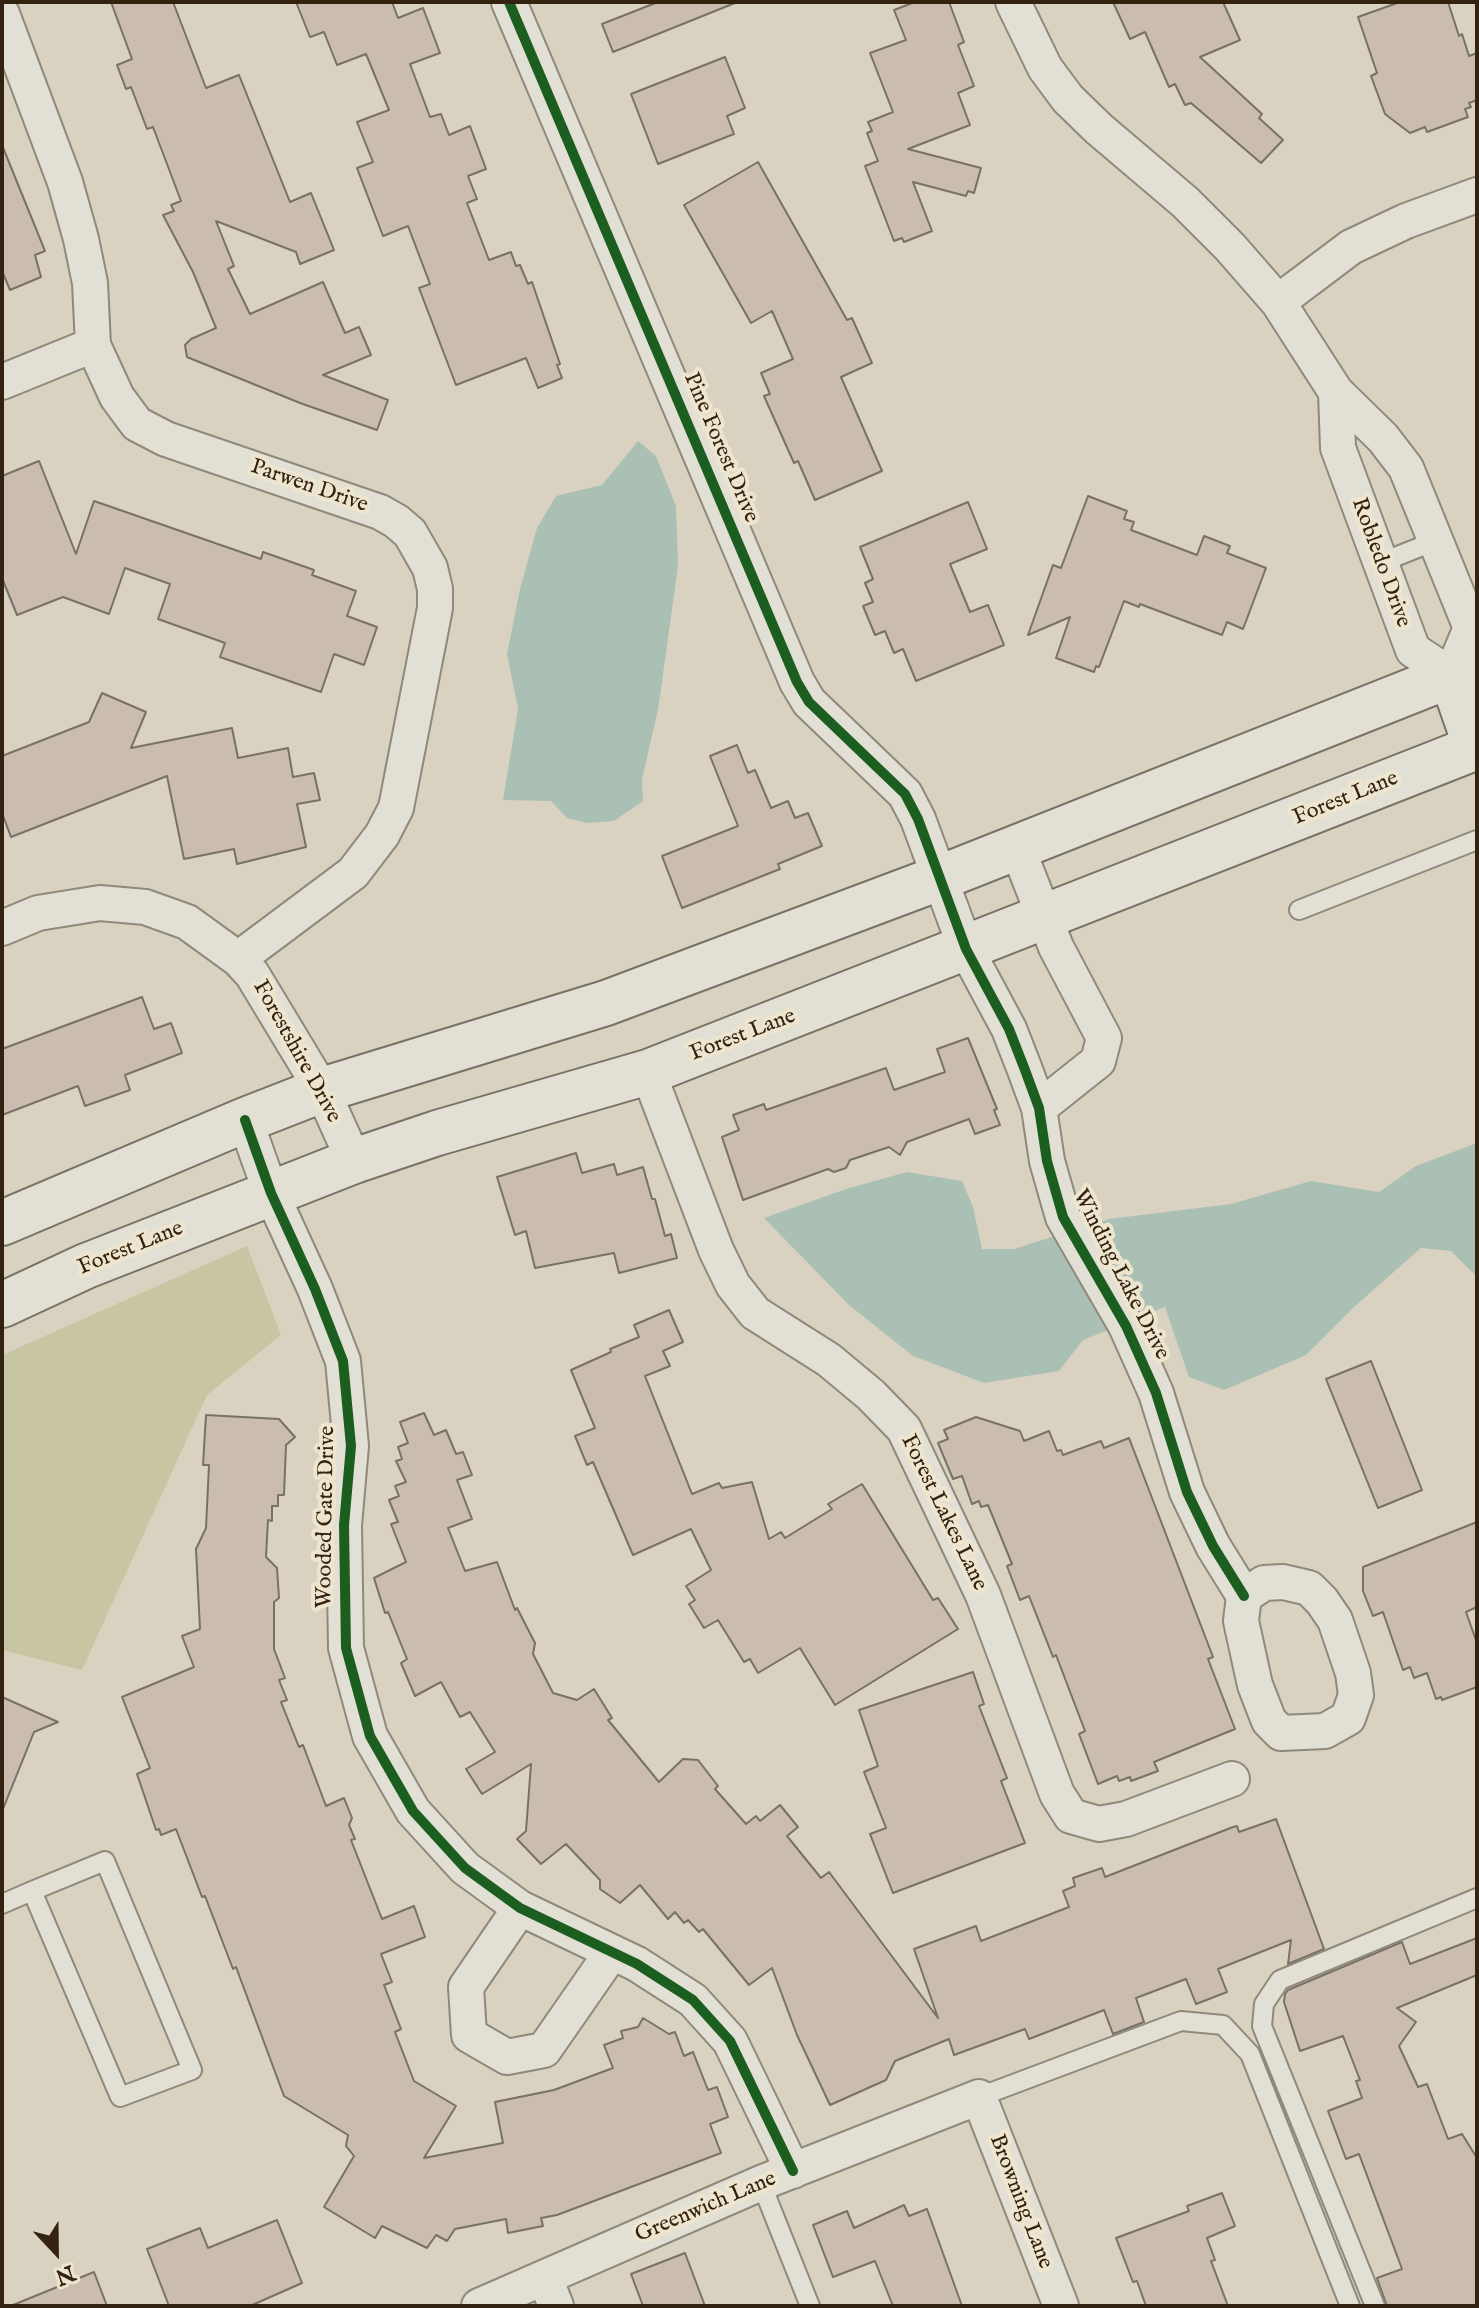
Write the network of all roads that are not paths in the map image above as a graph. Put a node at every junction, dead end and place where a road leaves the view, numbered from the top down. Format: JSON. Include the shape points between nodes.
{"nodes":[{"id":1,"x":509,"y":2,"type":"edge"},
{"id":2,"x":1013,"y":2,"type":"edge"},
{"id":3,"x":2,"y":14,"type":"edge"},
{"id":4,"x":1477,"y":195,"type":"edge"},
{"id":5,"x":1278,"y":302,"type":"junction"},
{"id":6,"x":93,"y":345,"type":"junction"},
{"id":7,"x":2,"y":382,"type":"edge"},
{"id":8,"x":1336,"y":392,"type":"junction"},
{"id":9,"x":1435,"y":541,"type":"junction"},
{"id":10,"x":1380,"y":563,"type":"junction"},
{"id":11,"x":1464,"y":670,"type":"edge"},
{"id":12,"x":1477,"y":748,"type":"edge"},
{"id":13,"x":1477,"y":840,"type":"edge"},
{"id":14,"x":1017,"y":847,"type":"junction"},
{"id":15,"x":942,"y":877,"type":"junction"},
{"id":16,"x":1299,"y":910,"type":"dead end"},
{"id":17,"x":1043,"y":918,"type":"junction"},
{"id":18,"x":2,"y":928,"type":"edge"},
{"id":19,"x":966,"y":949,"type":"junction"},
{"id":20,"x":238,"y":959,"type":"junction"},
{"id":21,"x":648,"y":1072,"type":"junction"},
{"id":22,"x":322,"y":1090,"type":"junction"},
{"id":23,"x":1039,"y":1108,"type":"junction"},
{"id":24,"x":245,"y":1120,"type":"junction"},
{"id":25,"x":354,"y":1161,"type":"junction"},
{"id":26,"x":271,"y":1193,"type":"junction"},
{"id":27,"x":2,"y":1223,"type":"edge"},
{"id":28,"x":2,"y":1305,"type":"edge"},
{"id":29,"x":1244,"y":1596,"type":"junction"},
{"id":30,"x":1232,"y":1779,"type":"dead end"},
{"id":31,"x":32,"y":1891,"type":"junction"},
{"id":32,"x":1477,"y":1898,"type":"edge"},
{"id":33,"x":2,"y":1904,"type":"edge"},
{"id":34,"x":520,"y":1908,"type":"junction"},
{"id":35,"x":612,"y":1952,"type":"junction"},
{"id":36,"x":979,"y":2097,"type":"junction"},
{"id":37,"x":777,"y":2177,"type":"junction"},
{"id":38,"x":550,"y":2292,"type":"edge"},
{"id":39,"x":479,"y":2306,"type":"edge"},
{"id":40,"x":810,"y":2306,"type":"edge"},
{"id":41,"x":1061,"y":2306,"type":"edge"},
{"id":42,"x":1350,"y":2306,"type":"edge"},
{"id":43,"x":1375,"y":2306,"type":"edge"}],
"edges":[{"from":1,"to":15,"type":"street","name":"Pine Forest Drive","via":[[797,682],[809,702],[905,794]]},
{"from":2,"to":5,"type":"street","via":[[1045,68],[1068,99],[1185,202]]},
{"from":3,"to":6,"type":"street","name":"Parwen Drive","via":[[81,239]]},
{"from":4,"to":5,"type":"street","via":[[1351,247]]},
{"from":5,"to":8,"type":"street"},
{"from":6,"to":7,"type":"street"},
{"from":6,"to":20,"type":"street","name":"Parwen Drive","via":[[117,397],[137,424],[166,439],[380,512],[410,533],[422,550],[435,589],[396,808],[382,835],[353,873]]},
{"from":8,"to":9,"type":"street","via":[[1406,468]]},
{"from":8,"to":10,"type":"street","name":"Robledo Drive","via":[[1338,448]]},
{"from":9,"to":10,"type":"lane"},
{"from":9,"to":11,"type":"street","via":[[1471,628]]},
{"from":10,"to":11,"type":"street","name":"Robledo Drive","via":[[1413,650]]},
{"from":11,"to":12,"type":"main road"},
{"from":11,"to":14,"type":"main road"},
{"from":12,"to":17,"type":"main road","name":"Forest Lane"},
{"from":13,"to":16,"type":"lane"},
{"from":14,"to":15,"type":"main road"},
{"from":14,"to":17,"type":"street"},
{"from":15,"to":19,"type":"street","name":"Winding Lake Drive"},
{"from":15,"to":22,"type":"main road","via":[[606,1003]]},
{"from":17,"to":19,"type":"main road","name":"Forest Lane"},
{"from":17,"to":23,"type":"street","via":[[1104,1038],[1098,1061]]},
{"from":18,"to":20,"type":"street","name":"Forestshire Drive","via":[[38,913],[100,903],[145,907],[187,922]]},
{"from":19,"to":21,"type":"main road","name":"Forest Lane"},
{"from":19,"to":23,"type":"street","name":"Winding Lake Drive","via":[[1009,1029]]},
{"from":20,"to":22,"type":"street","name":"Forestshire Drive"},
{"from":21,"to":25,"type":"main road","name":"Forest Lane"},
{"from":21,"to":30,"type":"street","name":"Forest Lakes Lane","via":[[733,1285],[755,1313],[829,1360],[904,1429],[983,1595],[1057,1794],[1071,1816],[1099,1824],[1126,1819]]},
{"from":22,"to":24,"type":"main road"},
{"from":22,"to":25,"type":"street","name":"Forestshire Drive"},
{"from":23,"to":29,"type":"street","name":"Winding Lake Drive","via":[[1063,1217],[1126,1326],[1156,1393],[1187,1492]]},
{"from":24,"to":26,"type":"street","name":"Wooded Gate Drive"},
{"from":24,"to":27,"type":"main road"},
{"from":25,"to":26,"type":"main road","name":"Forest Lane"},
{"from":26,"to":28,"type":"main road","name":"Forest Lane"},
{"from":26,"to":34,"type":"street","name":"Wooded Gate Drive","via":[[343,1361],[351,1446],[344,1525],[346,1648],[370,1736],[413,1811],[465,1868]]},
{"from":29,"to":29,"type":"street","via":[[1244,1638],[1269,1721],[1281,1733],[1325,1731],[1348,1718],[1356,1695],[1353,1673],[1335,1620],[1322,1601],[1309,1588],[1283,1582],[1264,1583]]},
{"from":31,"to":31,"type":"lane","via":[[120,2097],[192,2070],[105,1861]]},
{"from":31,"to":33,"type":"lane"},
{"from":32,"to":43,"type":"lane","via":[[1280,1980],[1264,2004],[1262,2026]]},
{"from":34,"to":35,"type":"street","name":"Wooded Gate Drive"},
{"from":34,"to":35,"type":"street","via":[[466,1987],[469,2035],[507,2057],[544,2050]]},
{"from":35,"to":37,"type":"street","name":"Wooded Gate Drive","via":[[693,2000],[730,2041]]},
{"from":36,"to":37,"type":"street","name":"Greenwich Lane"},
{"from":36,"to":41,"type":"street","name":"Browning Lane"},
{"from":36,"to":42,"type":"lane","via":[[1181,2021],[1223,2025],[1250,2054]]},
{"from":37,"to":38,"type":"street","name":"Greenwich Lane"},
{"from":37,"to":40,"type":"lane"},
{"from":38,"to":39,"type":"street","name":"Greenwich Lane"}]}
